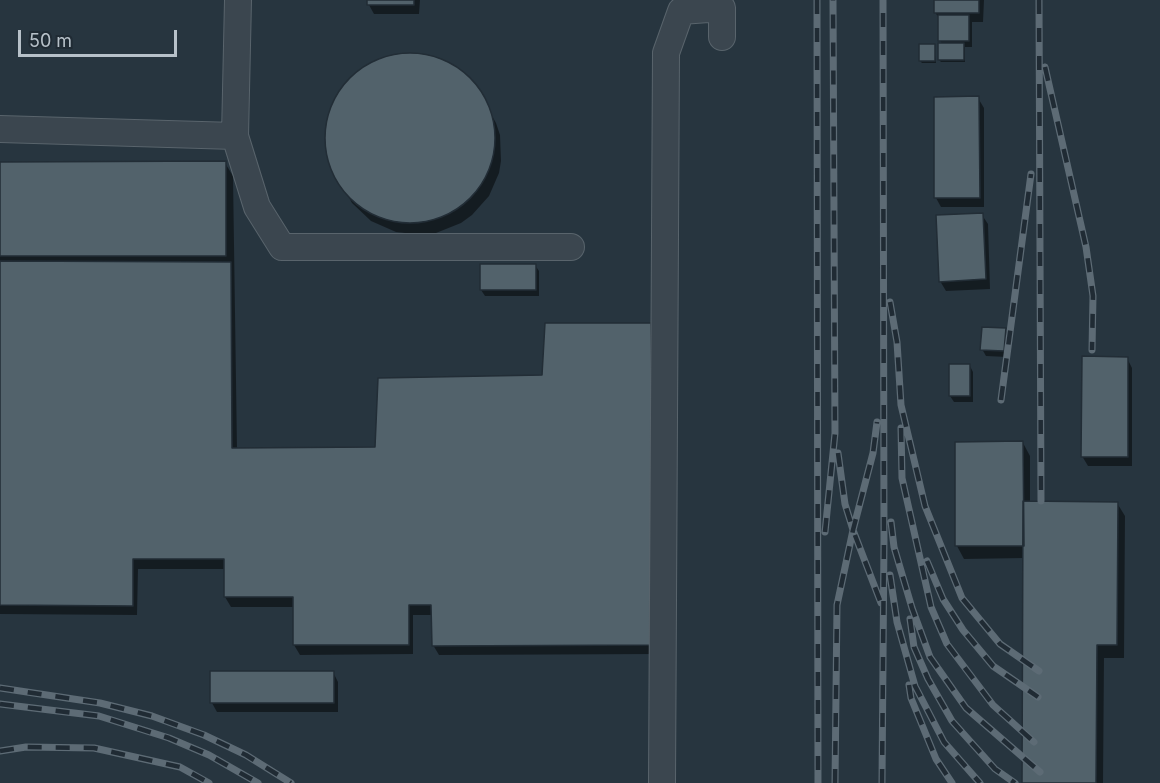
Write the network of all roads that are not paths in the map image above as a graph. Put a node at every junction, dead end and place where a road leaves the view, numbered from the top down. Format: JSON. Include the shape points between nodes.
{"nodes":[{"id":1,"x":238,"y":0,"type":"edge"},
{"id":2,"x":722,"y":37,"type":"dead end"},
{"id":3,"x":0,"y":129,"type":"edge"},
{"id":4,"x":235,"y":136,"type":"junction"},
{"id":5,"x":571,"y":248,"type":"dead end"},
{"id":6,"x":662,"y":783,"type":"edge"}],
"edges":[{"from":1,"to":4,"type":"lane"},
{"from":2,"to":6,"type":"lane","via":[[722,8],[681,11],[666,53]]},
{"from":3,"to":4,"type":"lane"},
{"from":4,"to":5,"type":"lane","via":[[257,207],[282,248]]}]}
